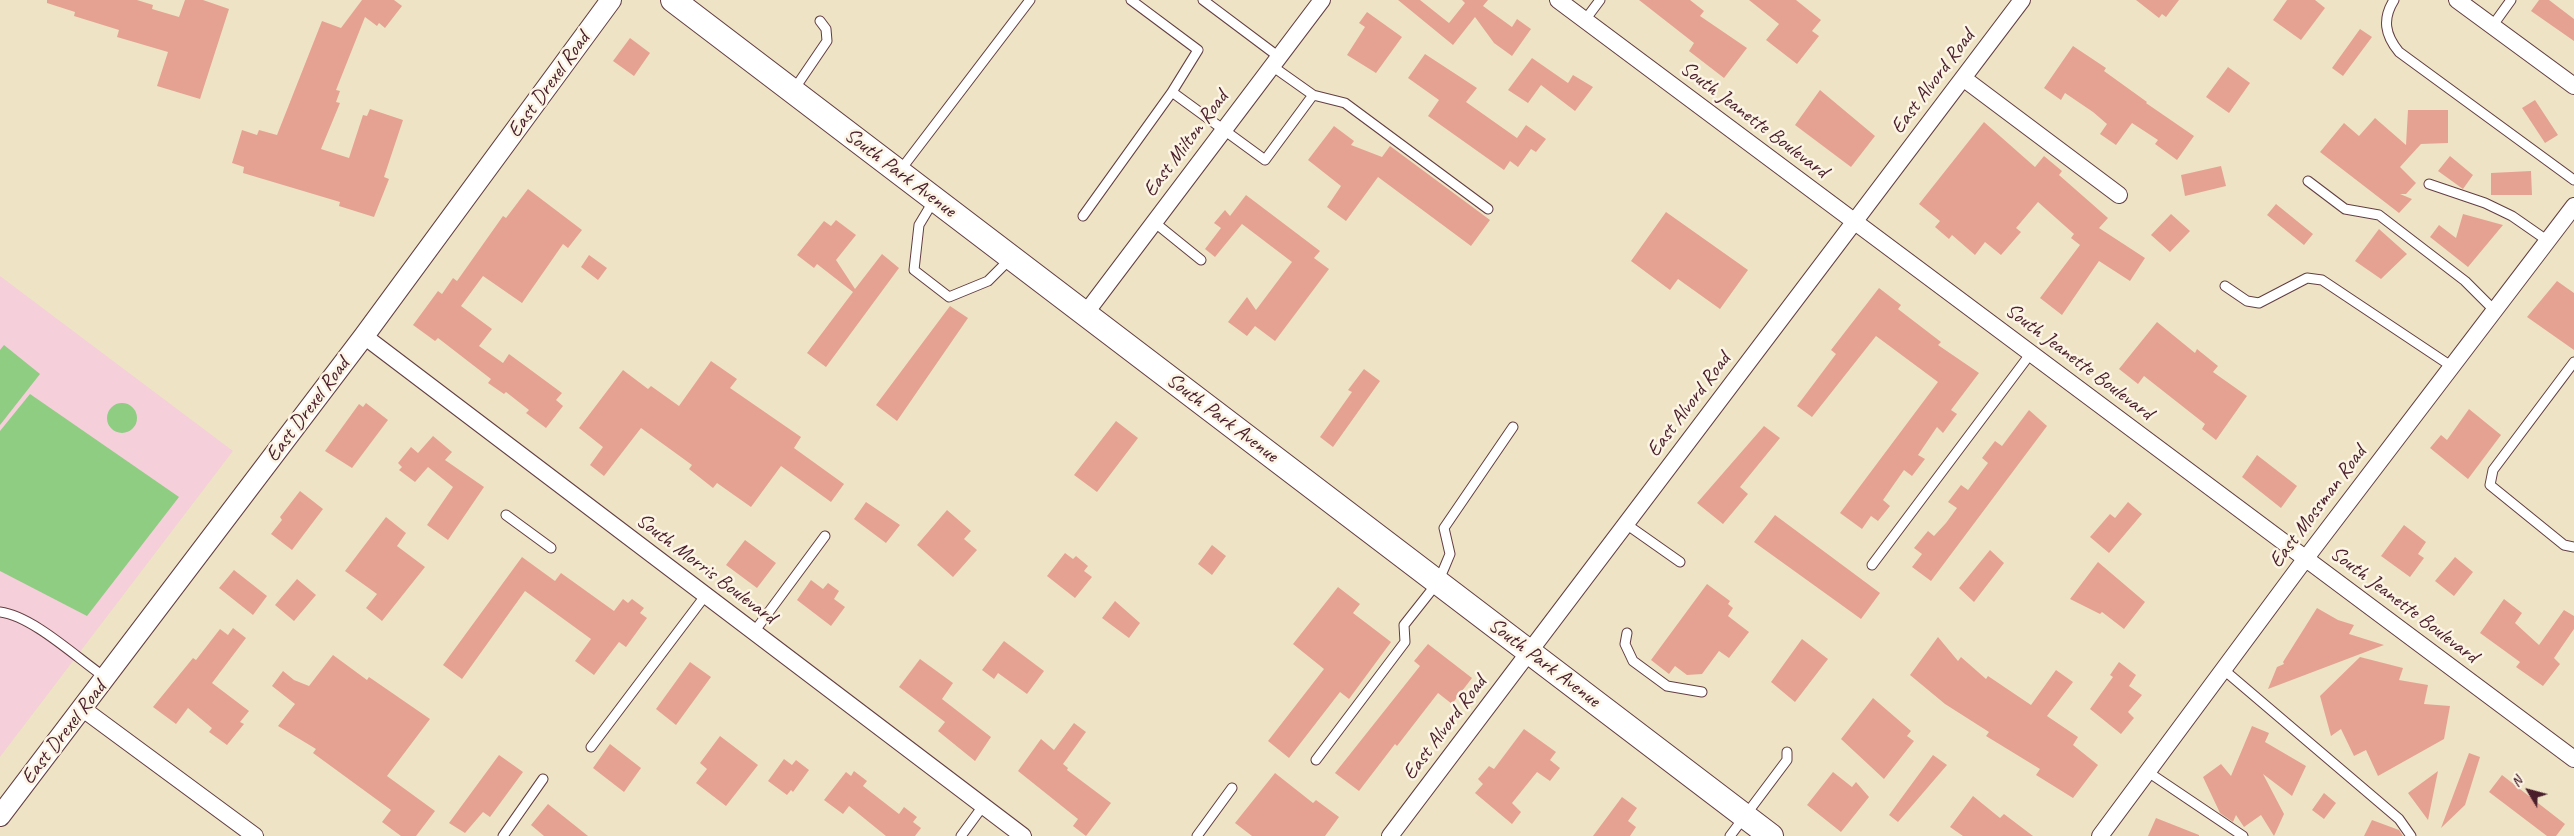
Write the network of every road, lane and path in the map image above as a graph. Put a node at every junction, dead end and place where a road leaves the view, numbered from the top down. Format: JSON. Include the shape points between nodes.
{"nodes":[{"id":1,"x":611,"y":0,"type":"edge"},
{"id":2,"x":673,"y":0,"type":"edge"},
{"id":3,"x":1030,"y":0,"type":"edge"},
{"id":4,"x":1131,"y":0,"type":"edge"},
{"id":5,"x":1203,"y":0,"type":"edge"},
{"id":6,"x":1322,"y":0,"type":"edge"},
{"id":7,"x":1558,"y":0,"type":"edge"},
{"id":8,"x":1600,"y":0,"type":"edge"},
{"id":9,"x":2022,"y":0,"type":"edge"},
{"id":10,"x":2394,"y":0,"type":"edge"},
{"id":11,"x":2457,"y":0,"type":"edge"},
{"id":12,"x":2511,"y":0,"type":"edge"},
{"id":13,"x":1585,"y":20,"type":"junction"},
{"id":14,"x":820,"y":22,"type":"dead end"},
{"id":15,"x":2492,"y":25,"type":"junction"},
{"id":16,"x":1275,"y":62,"type":"junction"},
{"id":17,"x":1963,"y":78,"type":"junction"},
{"id":18,"x":2574,"y":86,"type":"edge"},
{"id":19,"x":793,"y":92,"type":"junction"},
{"id":20,"x":1172,"y":92,"type":"junction"},
{"id":21,"x":1312,"y":95,"type":"junction"},
{"id":22,"x":1224,"y":130,"type":"junction"},
{"id":23,"x":898,"y":172,"type":"junction"},
{"id":24,"x":2308,"y":180,"type":"dead end"},
{"id":25,"x":2574,"y":180,"type":"edge"},
{"id":26,"x":2428,"y":184,"type":"dead end"},
{"id":27,"x":2119,"y":195,"type":"dead end"},
{"id":28,"x":934,"y":199,"type":"junction"},
{"id":29,"x":2574,"y":206,"type":"edge"},
{"id":30,"x":1488,"y":210,"type":"dead end"},
{"id":31,"x":1083,"y":216,"type":"dead end"},
{"id":32,"x":1854,"y":221,"type":"junction"},
{"id":33,"x":1154,"y":222,"type":"junction"},
{"id":34,"x":2548,"y":241,"type":"junction"},
{"id":35,"x":1012,"y":258,"type":"junction"},
{"id":36,"x":1201,"y":260,"type":"dead end"},
{"id":37,"x":2225,"y":286,"type":"dead end"},
{"id":38,"x":2495,"y":311,"type":"junction"},
{"id":39,"x":1085,"y":314,"type":"junction"},
{"id":40,"x":364,"y":336,"type":"junction"},
{"id":41,"x":2031,"y":353,"type":"junction"},
{"id":42,"x":2574,"y":362,"type":"edge"},
{"id":43,"x":2450,"y":366,"type":"junction"},
{"id":44,"x":1513,"y":427,"type":"dead end"},
{"id":45,"x":506,"y":515,"type":"dead end"},
{"id":46,"x":1626,"y":524,"type":"junction"},
{"id":47,"x":825,"y":536,"type":"dead end"},
{"id":48,"x":2574,"y":547,"type":"edge"},
{"id":49,"x":551,"y":548,"type":"dead end"},
{"id":50,"x":2306,"y":558,"type":"junction"},
{"id":51,"x":1680,"y":562,"type":"dead end"},
{"id":52,"x":1872,"y":565,"type":"dead end"},
{"id":53,"x":1438,"y":582,"type":"junction"},
{"id":54,"x":705,"y":596,"type":"junction"},
{"id":55,"x":0,"y":612,"type":"edge"},
{"id":56,"x":754,"y":632,"type":"junction"},
{"id":57,"x":1627,"y":633,"type":"dead end"},
{"id":58,"x":1529,"y":652,"type":"junction"},
{"id":59,"x":2224,"y":670,"type":"junction"},
{"id":60,"x":106,"y":678,"type":"junction"},
{"id":61,"x":1702,"y":692,"type":"dead end"},
{"id":62,"x":83,"y":709,"type":"junction"},
{"id":63,"x":591,"y":747,"type":"dead end"},
{"id":64,"x":1787,"y":752,"type":"dead end"},
{"id":65,"x":2574,"y":759,"type":"edge"},
{"id":66,"x":1316,"y":760,"type":"dead end"},
{"id":67,"x":2148,"y":772,"type":"junction"},
{"id":68,"x":544,"y":779,"type":"dead end"},
{"id":69,"x":1232,"y":788,"type":"dead end"},
{"id":70,"x":983,"y":806,"type":"junction"},
{"id":71,"x":0,"y":816,"type":"edge"},
{"id":72,"x":1746,"y":816,"type":"junction"},
{"id":73,"x":1014,"y":834,"type":"edge"},
{"id":74,"x":255,"y":836,"type":"edge"},
{"id":75,"x":503,"y":836,"type":"edge"},
{"id":76,"x":961,"y":836,"type":"edge"},
{"id":77,"x":1196,"y":836,"type":"edge"},
{"id":78,"x":1390,"y":836,"type":"edge"},
{"id":79,"x":1730,"y":836,"type":"edge"},
{"id":80,"x":1771,"y":836,"type":"edge"},
{"id":81,"x":2100,"y":836,"type":"edge"},
{"id":82,"x":2244,"y":836,"type":"edge"},
{"id":83,"x":2411,"y":836,"type":"edge"}],
"edges":[{"from":1,"to":40,"type":"street","name":"East Drexel Road"},
{"from":2,"to":19,"type":"main road","name":"South Park Avenue"},
{"from":3,"to":23,"type":"lane"},
{"from":4,"to":20,"type":"lane","via":[[1198,50]]},
{"from":5,"to":16,"type":"lane"},
{"from":6,"to":16,"type":"street","name":"East Milton Road"},
{"from":7,"to":13,"type":"street","name":"South Jeanette Boulevard"},
{"from":8,"to":13,"type":"lane"},
{"from":9,"to":17,"type":"street","name":"East Alvord Road"},
{"from":10,"to":25,"type":"lane","via":[[2386,20],[2386,30],[2390,42],[2399,52]]},
{"from":11,"to":15,"type":"street"},
{"from":12,"to":15,"type":"lane"},
{"from":13,"to":32,"type":"street","name":"South Jeanette Boulevard"},
{"from":14,"to":19,"type":"lane","via":[[826,29],[827,41]]},
{"from":15,"to":18,"type":"street"},
{"from":16,"to":21,"type":"lane"},
{"from":16,"to":22,"type":"street","name":"East Milton Road"},
{"from":17,"to":27,"type":"street"},
{"from":17,"to":32,"type":"street","name":"East Alvord Road"},
{"from":19,"to":23,"type":"main road","name":"South Park Avenue"},
{"from":20,"to":22,"type":"lane"},
{"from":20,"to":31,"type":"lane"},
{"from":21,"to":22,"type":"lane","via":[[1265,160]]},
{"from":21,"to":30,"type":"lane","via":[[1345,103]]},
{"from":22,"to":33,"type":"street","name":"East Milton Road"},
{"from":23,"to":28,"type":"main road","name":"South Park Avenue"},
{"from":24,"to":38,"type":"lane","via":[[2345,209],[2379,215],[2465,281]]},
{"from":26,"to":34,"type":"lane","via":[[2485,203],[2512,216]]},
{"from":28,"to":35,"type":"main road","name":"South Park Avenue"},
{"from":28,"to":35,"type":"lane","via":[[919,225],[914,270],[942,292],[949,297],[988,281]]},
{"from":29,"to":34,"type":"street","name":"East Mossman Road"},
{"from":32,"to":41,"type":"street","name":"South Jeanette Boulevard"},
{"from":32,"to":46,"type":"street","name":"East Alvord Road"},
{"from":33,"to":36,"type":"lane"},
{"from":33,"to":39,"type":"street","name":"East Milton Road"},
{"from":34,"to":38,"type":"street","name":"East Mossman Road"},
{"from":35,"to":39,"type":"main road","name":"South Park Avenue"},
{"from":37,"to":43,"type":"lane","via":[[2247,302],[2259,302],[2307,278],[2322,280]]},
{"from":38,"to":43,"type":"street","name":"East Mossman Road"},
{"from":39,"to":53,"type":"main road","name":"South Park Avenue"},
{"from":40,"to":54,"type":"street","name":"South Morris Boulevard"},
{"from":40,"to":60,"type":"street","name":"East Drexel Road"},
{"from":41,"to":50,"type":"street","name":"South Jeanette Boulevard"},
{"from":41,"to":52,"type":"lane"},
{"from":42,"to":48,"type":"lane","via":[[2493,470],[2490,485],[2564,545]]},
{"from":43,"to":50,"type":"street","name":"East Mossman Road"},
{"from":44,"to":53,"type":"lane","via":[[1444,528],[1450,554]]},
{"from":45,"to":49,"type":"lane"},
{"from":46,"to":51,"type":"lane"},
{"from":46,"to":58,"type":"street","name":"East Alvord Road"},
{"from":47,"to":56,"type":"lane"},
{"from":50,"to":59,"type":"street","name":"East Mossman Road"},
{"from":50,"to":65,"type":"street","name":"South Jeanette Boulevard"},
{"from":53,"to":58,"type":"main road","name":"South Park Avenue"},
{"from":53,"to":66,"type":"lane","via":[[1404,625],[1405,642]]},
{"from":54,"to":56,"type":"street","name":"South Morris Boulevard"},
{"from":54,"to":63,"type":"lane"},
{"from":55,"to":60,"type":"lane","via":[[9,613],[48,634]]},
{"from":56,"to":70,"type":"street","name":"South Morris Boulevard"},
{"from":57,"to":61,"type":"lane","via":[[1625,644],[1632,660],[1667,686]]},
{"from":58,"to":72,"type":"main road","name":"South Park Avenue"},
{"from":58,"to":78,"type":"street","name":"East Alvord Road"},
{"from":59,"to":67,"type":"street","name":"East Mossman Road"},
{"from":59,"to":83,"type":"lane","via":[[2400,819]]},
{"from":60,"to":62,"type":"street","name":"East Drexel Road"},
{"from":62,"to":71,"type":"street","name":"East Drexel Road"},
{"from":62,"to":74,"type":"street"},
{"from":64,"to":72,"type":"lane","via":[[1787,760]]},
{"from":67,"to":81,"type":"street","name":"East Mossman Road"},
{"from":67,"to":82,"type":"lane"},
{"from":68,"to":75,"type":"lane"},
{"from":69,"to":77,"type":"lane"},
{"from":70,"to":73,"type":"street","name":"South Morris Boulevard"},
{"from":70,"to":76,"type":"lane"},
{"from":72,"to":79,"type":"lane"},
{"from":72,"to":80,"type":"main road","name":"South Park Avenue"}]}
